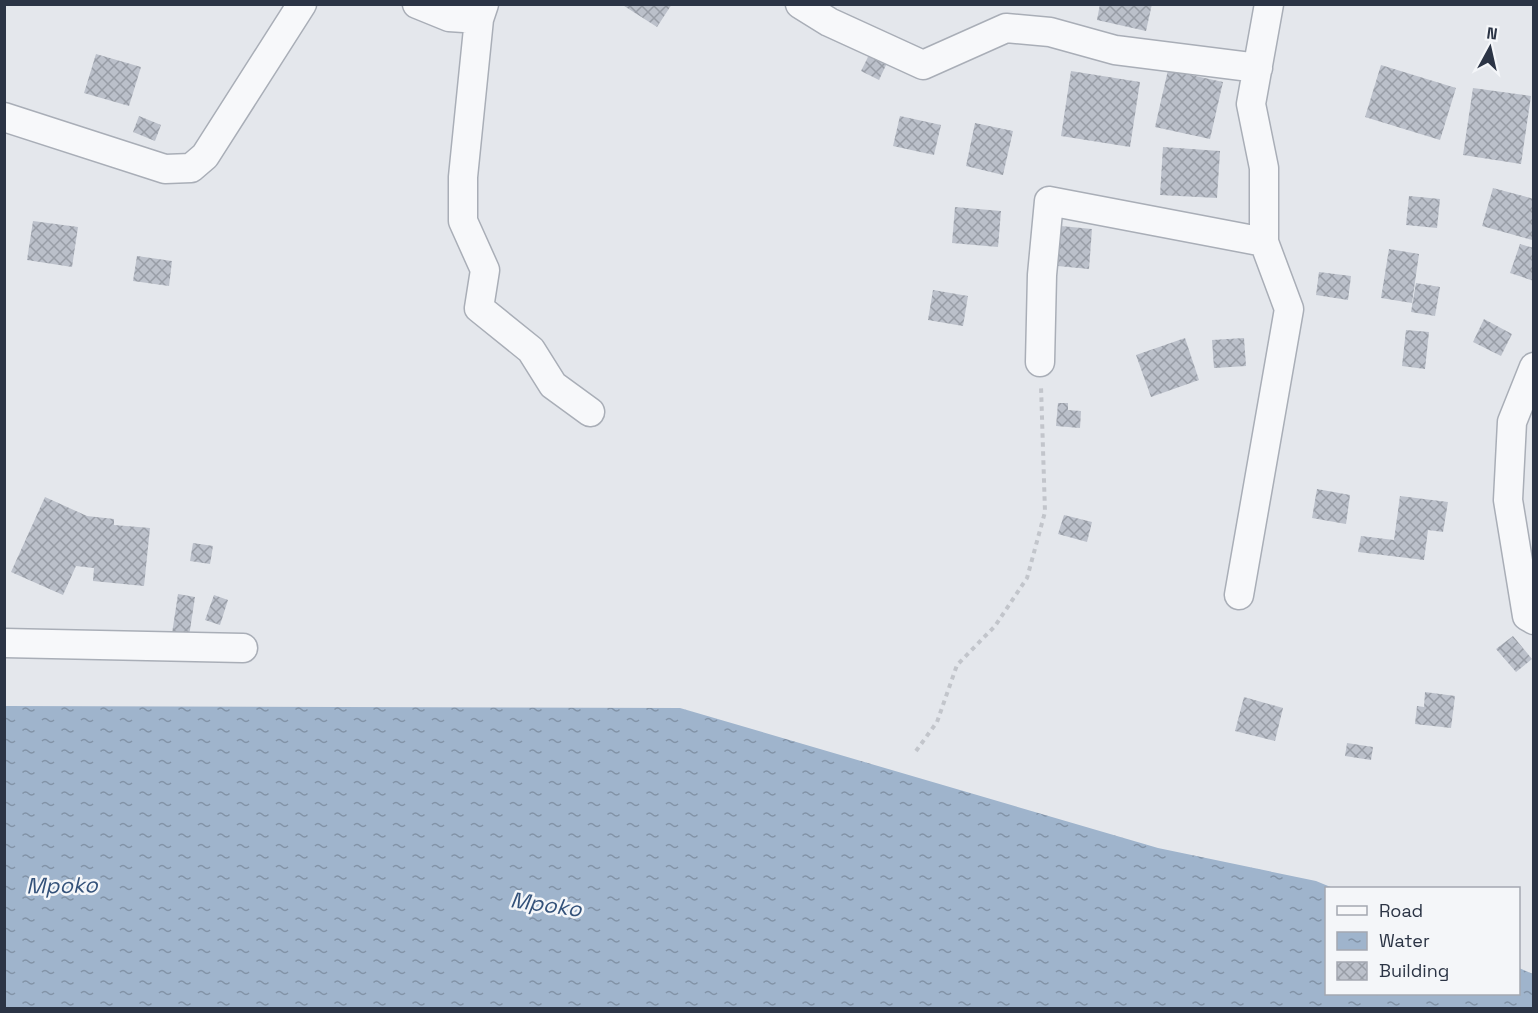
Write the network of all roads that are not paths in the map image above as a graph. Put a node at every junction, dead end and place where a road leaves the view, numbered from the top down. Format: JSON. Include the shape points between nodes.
{"nodes":[{"id":1,"x":303,"y":4,"type":"edge"},
{"id":2,"x":417,"y":4,"type":"edge"},
{"id":3,"x":800,"y":4,"type":"edge"},
{"id":4,"x":1269,"y":4,"type":"edge"},
{"id":5,"x":481,"y":12,"type":"edge"},
{"id":6,"x":1257,"y":68,"type":"junction"},
{"id":7,"x":4,"y":117,"type":"edge"},
{"id":8,"x":1264,"y":242,"type":"junction"},
{"id":9,"x":1040,"y":362,"type":"road end"},
{"id":10,"x":1533,"y":367,"type":"edge"},
{"id":11,"x":590,"y":412,"type":"dead end"},
{"id":12,"x":1239,"y":595,"type":"dead end"},
{"id":13,"x":1533,"y":620,"type":"edge"},
{"id":14,"x":4,"y":643,"type":"edge"},
{"id":15,"x":243,"y":648,"type":"dead end"}],
"edges":[{"from":1,"to":7,"type":"street","via":[[205,156],[191,168],[165,169]]},
{"from":2,"to":5,"type":"street","via":[[449,17]]},
{"from":3,"to":6,"type":"street","via":[[829,22],[923,65],[1006,28],[1050,32],[1115,50]]},
{"from":4,"to":6,"type":"street"},
{"from":5,"to":11,"type":"street","via":[[463,177],[463,221],[485,270],[479,308],[531,350],[553,386]]},
{"from":6,"to":8,"type":"street","via":[[1251,104],[1264,168]]},
{"from":8,"to":9,"type":"street","via":[[1049,201]]},
{"from":8,"to":12,"type":"street","via":[[1289,309]]},
{"from":10,"to":13,"type":"street","via":[[1512,422],[1508,500],[1527,615]]},
{"from":14,"to":15,"type":"street"}]}
